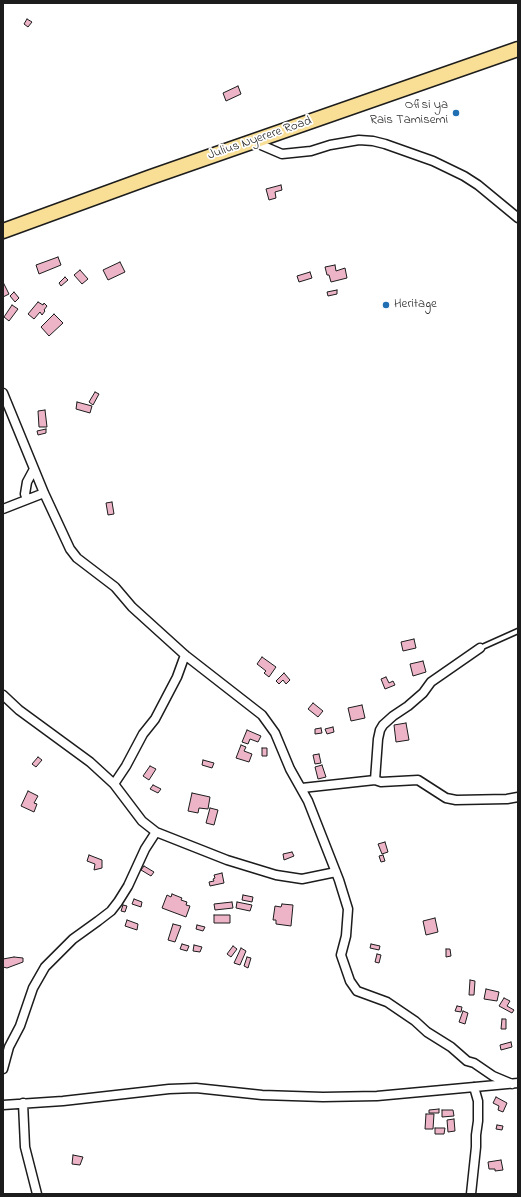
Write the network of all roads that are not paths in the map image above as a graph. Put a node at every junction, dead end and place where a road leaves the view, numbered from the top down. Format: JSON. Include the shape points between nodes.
{"nodes":[{"id":1,"x":518,"y":49,"type":"edge"},
{"id":2,"x":254,"y":142,"type":"junction"},
{"id":3,"x":518,"y":218,"type":"edge"},
{"id":4,"x":3,"y":231,"type":"edge"},
{"id":5,"x":3,"y":393,"type":"edge"},
{"id":6,"x":34,"y":469,"type":"junction"},
{"id":7,"x":44,"y":493,"type":"junction"},
{"id":8,"x":27,"y":499,"type":"junction"},
{"id":9,"x":3,"y":509,"type":"edge"},
{"id":10,"x":518,"y":631,"type":"edge"},
{"id":11,"x":480,"y":648,"type":"joint"},
{"id":12,"x":185,"y":655,"type":"junction"},
{"id":13,"x":3,"y":695,"type":"edge"},
{"id":14,"x":374,"y":780,"type":"junction"},
{"id":15,"x":114,"y":784,"type":"junction"},
{"id":16,"x":302,"y":788,"type":"junction"},
{"id":17,"x":518,"y":797,"type":"edge"},
{"id":18,"x":156,"y":832,"type":"junction"},
{"id":19,"x":336,"y":872,"type":"junction"},
{"id":20,"x":3,"y":1069,"type":"edge"},
{"id":21,"x":515,"y":1084,"type":"edge"},
{"id":22,"x":474,"y":1087,"type":"junction"},
{"id":23,"x":23,"y":1103,"type":"junction"},
{"id":24,"x":3,"y":1105,"type":"edge"},
{"id":25,"x":37,"y":1194,"type":"edge"},
{"id":26,"x":471,"y":1194,"type":"edge"}],
"edges":[{"from":1,"to":2,"type":"highway","name":"Julius Nyerere Road"},
{"from":2,"to":3,"type":"street","via":[[282,154],[310,151],[359,140],[385,144],[433,161],[464,176]]},
{"from":2,"to":4,"type":"highway","name":"Julius Nyerere Road"},
{"from":5,"to":6,"type":"street"},
{"from":6,"to":7,"type":"street"},
{"from":6,"to":8,"type":"street","via":[[27,482]]},
{"from":7,"to":8,"type":"street"},
{"from":7,"to":12,"type":"street","via":[[70,549],[77,558],[115,587],[132,607]]},
{"from":8,"to":9,"type":"street"},
{"from":10,"to":11,"type":"lane"},
{"from":11,"to":14,"type":"street","via":[[431,682],[423,693],[383,725],[378,739]]},
{"from":12,"to":15,"type":"street","via":[[177,677],[155,719],[143,734]]},
{"from":12,"to":16,"type":"street","via":[[262,715],[275,733],[290,769]]},
{"from":13,"to":15,"type":"street","via":[[19,710],[90,762]]},
{"from":14,"to":16,"type":"street"},
{"from":14,"to":17,"type":"street","via":[[418,780],[446,798],[456,800]]},
{"from":15,"to":18,"type":"street","via":[[142,822]]},
{"from":16,"to":19,"type":"street"},
{"from":18,"to":19,"type":"street","via":[[227,860],[276,875],[302,878]]},
{"from":18,"to":20,"type":"street","via":[[128,886],[111,911],[73,938],[45,967],[33,988],[20,1026],[9,1047]]},
{"from":19,"to":21,"type":"street","via":[[348,909],[346,936],[341,955],[350,982],[357,991],[387,1002],[451,1047],[466,1061],[474,1063],[493,1076]]},
{"from":21,"to":22,"type":"street"},
{"from":22,"to":23,"type":"street","via":[[378,1096],[323,1097],[262,1095],[196,1088]]},
{"from":22,"to":26,"type":"street","via":[[478,1101],[478,1121]]},
{"from":23,"to":24,"type":"street"},
{"from":23,"to":25,"type":"street","via":[[25,1147]]}]}
